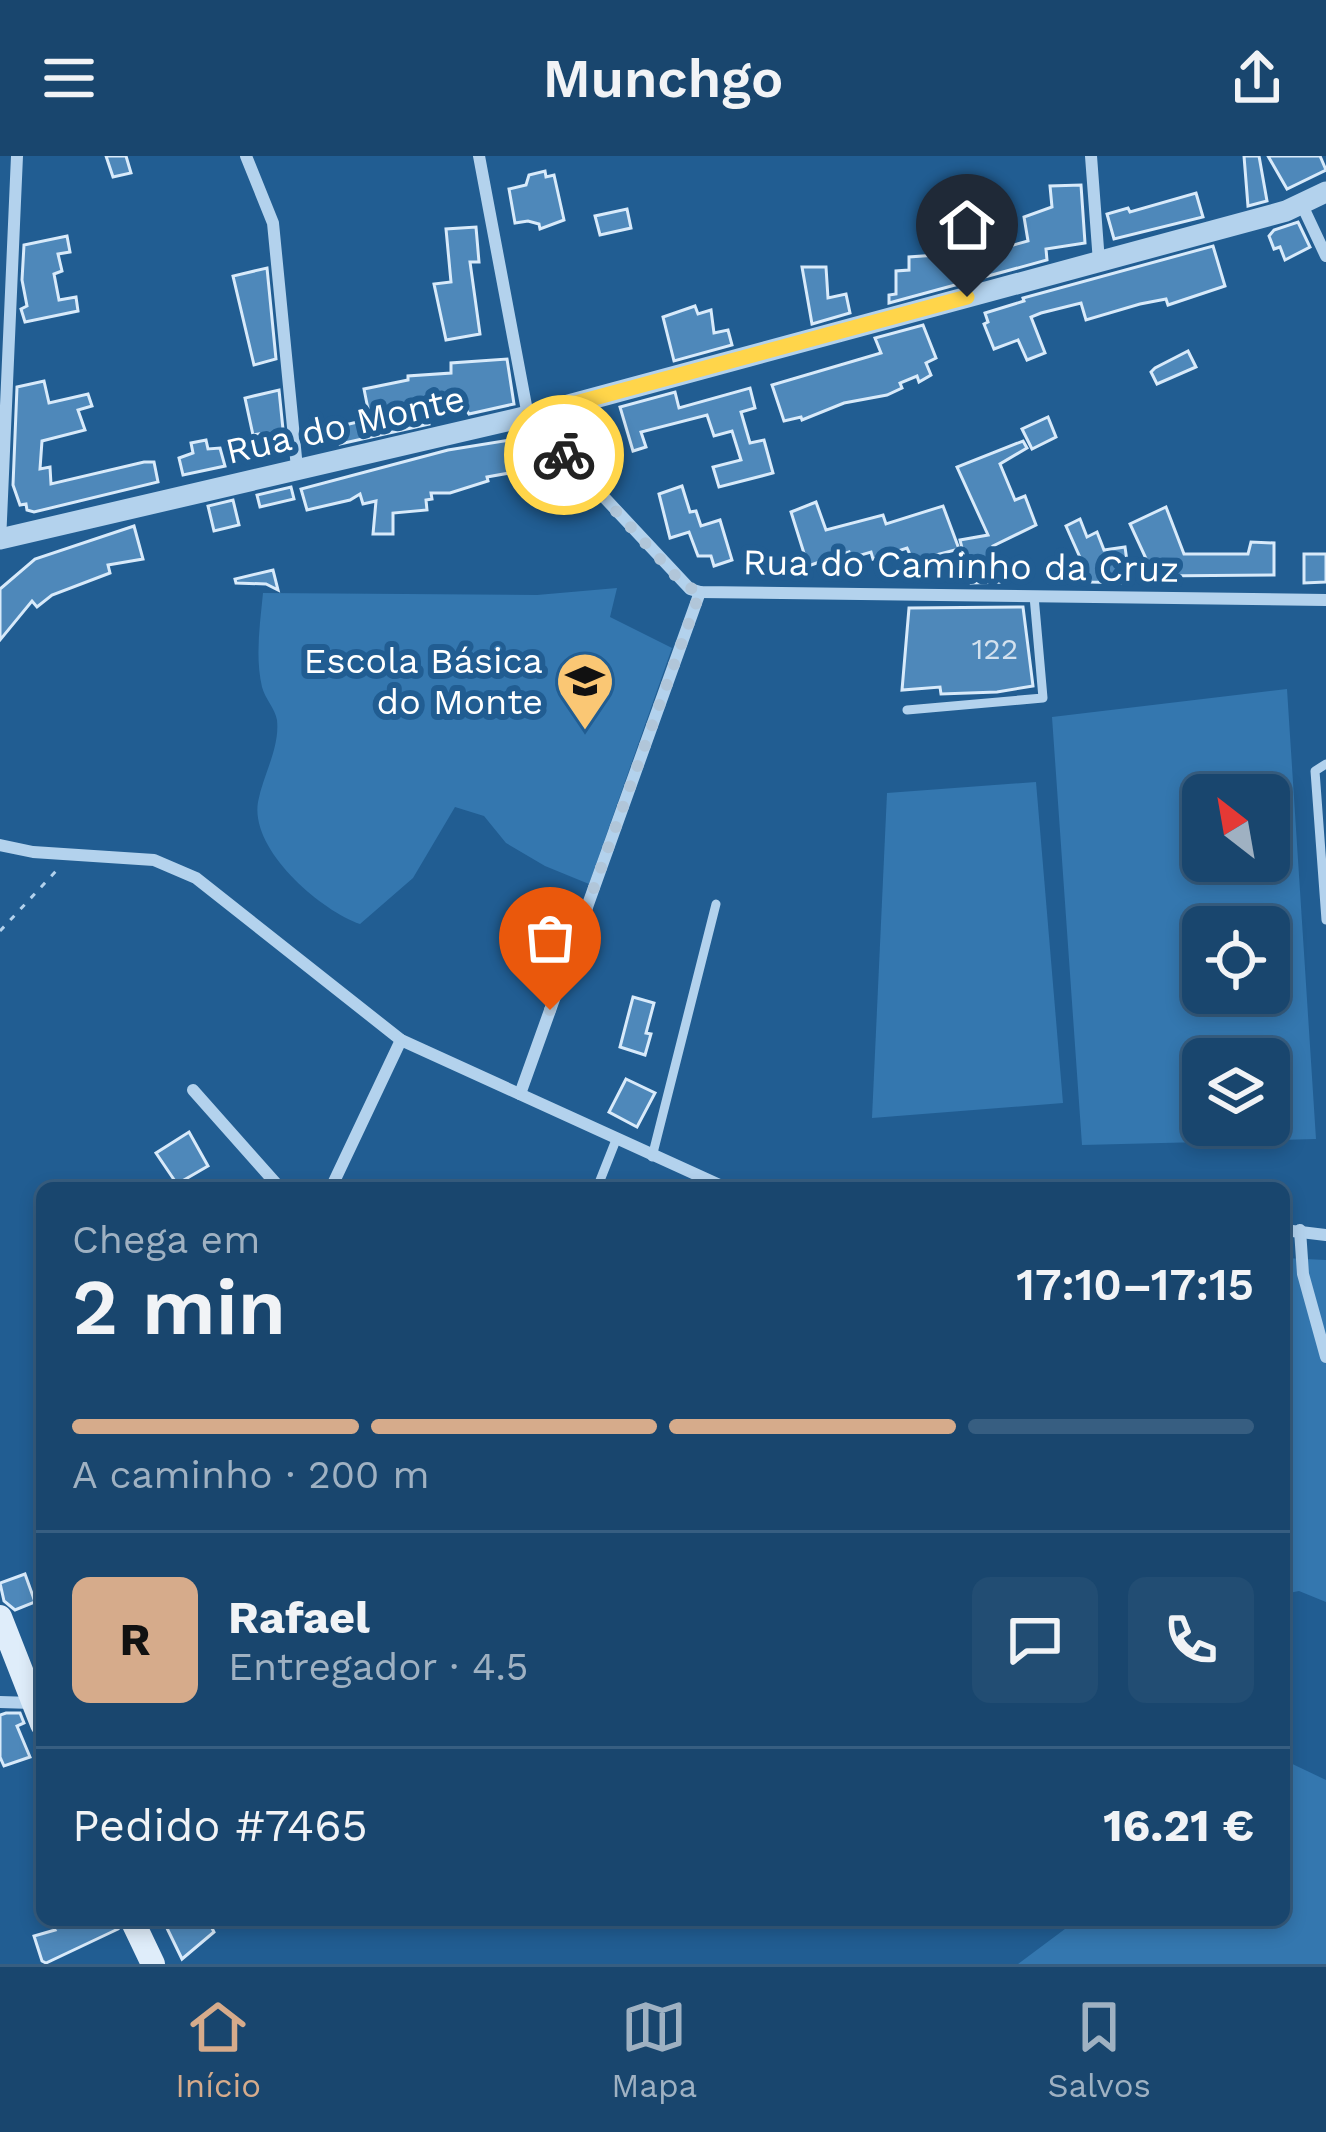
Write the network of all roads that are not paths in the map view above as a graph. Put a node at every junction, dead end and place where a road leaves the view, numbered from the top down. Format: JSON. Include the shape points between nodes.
{"nodes":[{"id":1,"x":17,"y":156,"type":"edge"},
{"id":2,"x":246,"y":156,"type":"edge"},
{"id":3,"x":479,"y":156,"type":"edge"},
{"id":4,"x":1090,"y":156,"type":"edge"},
{"id":5,"x":1326,"y":192,"type":"edge"},
{"id":6,"x":1302,"y":205,"type":"junction"},
{"id":7,"x":1326,"y":256,"type":"edge"},
{"id":8,"x":1099,"y":262,"type":"junction"},
{"id":9,"x":528,"y":416,"type":"junction"},
{"id":10,"x":297,"y":468,"type":"junction"},
{"id":11,"x":0,"y":540,"type":"edge"},
{"id":12,"x":700,"y":592,"type":"junction"},
{"id":13,"x":1034,"y":596,"type":"junction"},
{"id":14,"x":1326,"y":600,"type":"edge"},
{"id":15,"x":907,"y":710,"type":"dead end"},
{"id":16,"x":1326,"y":764,"type":"edge"},
{"id":17,"x":0,"y":845,"type":"edge"},
{"id":18,"x":716,"y":904,"type":"dead end"},
{"id":19,"x":1326,"y":920,"type":"edge"},
{"id":20,"x":401,"y":1040,"type":"junction"},
{"id":21,"x":193,"y":1090,"type":"dead end"},
{"id":22,"x":520,"y":1094,"type":"junction"},
{"id":23,"x":616,"y":1140,"type":"junction"},
{"id":24,"x":652,"y":1157,"type":"junction"},
{"id":25,"x":275,"y":1182,"type":"edge"},
{"id":26,"x":334,"y":1182,"type":"edge"},
{"id":27,"x":598,"y":1182,"type":"edge"},
{"id":28,"x":712,"y":1182,"type":"edge"},
{"id":29,"x":1290,"y":1230,"type":"edge"},
{"id":30,"x":1300,"y":1230,"type":"junction"},
{"id":31,"x":1326,"y":1235,"type":"edge"},
{"id":32,"x":1326,"y":1357,"type":"edge"},
{"id":33,"x":0,"y":1617,"type":"edge"},
{"id":34,"x":0,"y":1702,"type":"edge"},
{"id":35,"x":36,"y":1710,"type":"edge"},
{"id":36,"x":36,"y":1713,"type":"edge"},
{"id":37,"x":135,"y":1926,"type":"edge"},
{"id":38,"x":153,"y":1964,"type":"edge"}],
"edges":[{"from":1,"to":11,"type":"street"},
{"from":2,"to":10,"type":"street","via":[[273,223]]},
{"from":3,"to":9,"type":"street"},
{"from":4,"to":8,"type":"street"},
{"from":5,"to":6,"type":"street","name":"Rua do Monte"},
{"from":6,"to":7,"type":"street"},
{"from":6,"to":8,"type":"street","name":"Rua do Monte"},
{"from":8,"to":9,"type":"street","name":"Rua do Monte"},
{"from":9,"to":10,"type":"street","name":"Rua do Monte"},
{"from":9,"to":12,"type":"street","name":"Rua do Caminho da Cruz","via":[[684,585]]},
{"from":10,"to":11,"type":"street","name":"Rua do Monte"},
{"from":12,"to":13,"type":"street","name":"Rua do Caminho da Cruz"},
{"from":12,"to":22,"type":"street"},
{"from":13,"to":14,"type":"street","name":"Rua do Caminho da Cruz"},
{"from":13,"to":15,"type":"lane","via":[[1043,698]]},
{"from":16,"to":19,"type":"lane","via":[[1315,771]]},
{"from":17,"to":20,"type":"street","via":[[154,860],[196,878]]},
{"from":18,"to":24,"type":"lane"},
{"from":20,"to":22,"type":"street"},
{"from":20,"to":26,"type":"street"},
{"from":21,"to":25,"type":"street"},
{"from":22,"to":23,"type":"street"},
{"from":23,"to":24,"type":"street"},
{"from":23,"to":27,"type":"lane"},
{"from":24,"to":28,"type":"street"},
{"from":29,"to":30,"type":"street"},
{"from":30,"to":31,"type":"street"},
{"from":30,"to":32,"type":"street"},
{"from":33,"to":35,"type":"main road"},
{"from":34,"to":36,"type":"street"},
{"from":37,"to":38,"type":"main road"}]}
